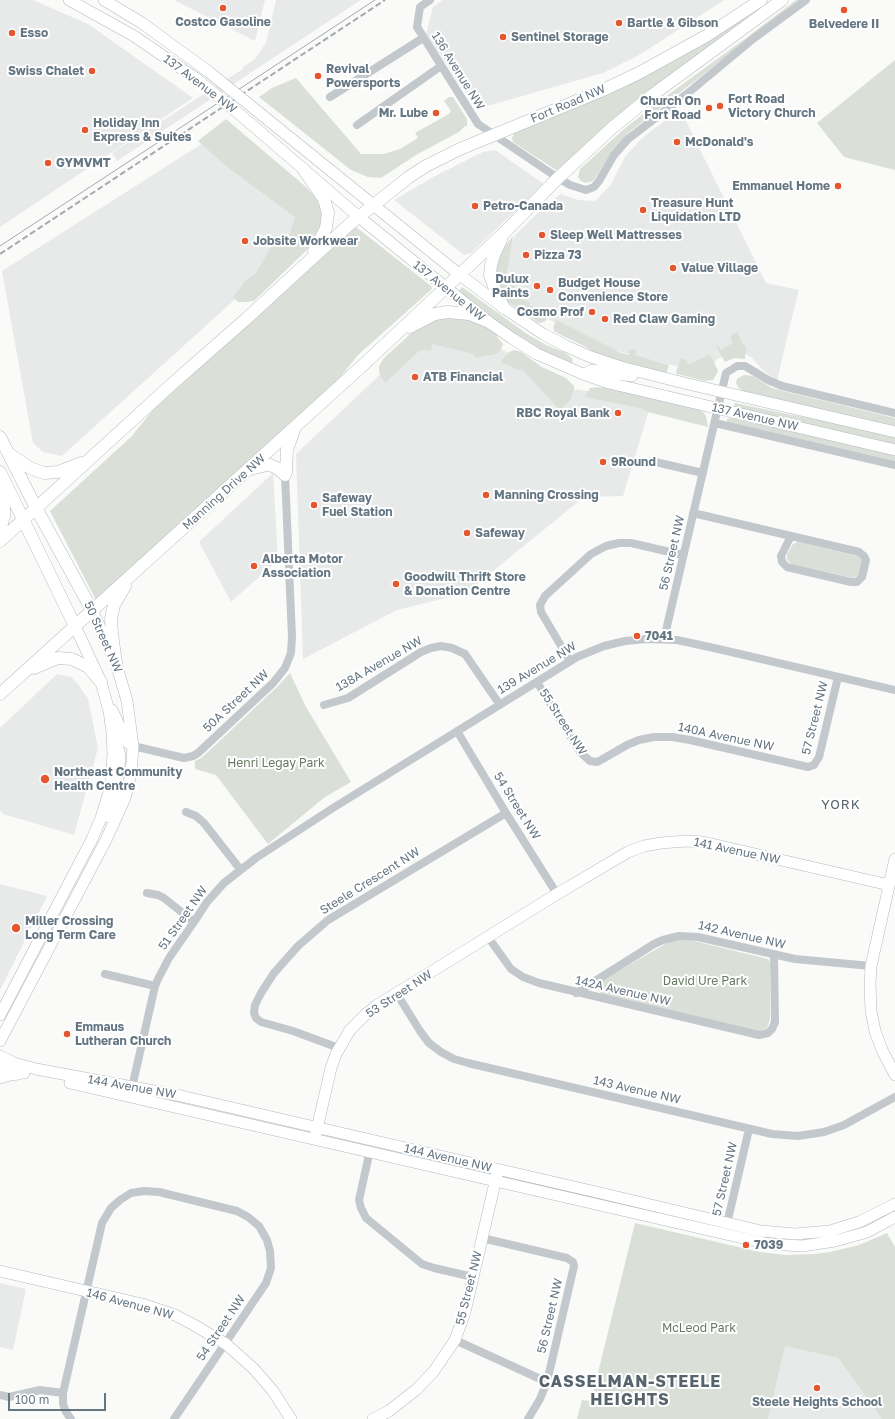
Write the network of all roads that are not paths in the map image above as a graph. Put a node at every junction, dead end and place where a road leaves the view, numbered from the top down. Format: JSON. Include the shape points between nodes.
{"nodes":[{"id":1,"x":69,"y":0,"type":"edge"},
{"id":2,"x":104,"y":0,"type":"edge"},
{"id":3,"x":430,"y":0,"type":"edge"},
{"id":4,"x":782,"y":0,"type":"edge"},
{"id":5,"x":806,"y":0,"type":"edge"},
{"id":6,"x":757,"y":2,"type":"edge"},
{"id":7,"x":761,"y":16,"type":"junction"},
{"id":8,"x":423,"y":38,"type":"junction"},
{"id":9,"x":440,"y":66,"type":"junction"},
{"id":10,"x":330,"y":97,"type":"dead end"},
{"id":11,"x":356,"y":124,"type":"dead end"},
{"id":12,"x":493,"y":135,"type":"junction"},
{"id":13,"x":304,"y":170,"type":"junction"},
{"id":14,"x":558,"y":178,"type":"junction"},
{"id":15,"x":374,"y":204,"type":"junction"},
{"id":16,"x":359,"y":217,"type":"junction"},
{"id":17,"x":505,"y":232,"type":"junction"},
{"id":18,"x":308,"y":262,"type":"junction"},
{"id":19,"x":460,"y":275,"type":"junction"},
{"id":20,"x":446,"y":288,"type":"junction"},
{"id":21,"x":504,"y":308,"type":"junction"},
{"id":22,"x":487,"y":321,"type":"junction"},
{"id":23,"x":393,"y":337,"type":"junction"},
{"id":24,"x":588,"y":356,"type":"junction"},
{"id":25,"x":583,"y":374,"type":"junction"},
{"id":26,"x":684,"y":383,"type":"junction"},
{"id":27,"x":722,"y":392,"type":"junction"},
{"id":28,"x":718,"y":408,"type":"junction"},
{"id":29,"x":895,"y":413,"type":"edge"},
{"id":30,"x":715,"y":423,"type":"junction"},
{"id":31,"x":296,"y":426,"type":"junction"},
{"id":32,"x":895,"y":432,"type":"edge"},
{"id":33,"x":0,"y":437,"type":"edge"},
{"id":34,"x":895,"y":450,"type":"edge"},
{"id":35,"x":8,"y":452,"type":"junction"},
{"id":36,"x":90,"y":459,"type":"junction"},
{"id":37,"x":651,"y":461,"type":"dead end"},
{"id":38,"x":895,"y":465,"type":"edge"},
{"id":39,"x":248,"y":470,"type":"junction"},
{"id":40,"x":0,"y":472,"type":"edge"},
{"id":41,"x":702,"y":473,"type":"junction"},
{"id":42,"x":285,"y":474,"type":"junction"},
{"id":43,"x":0,"y":476,"type":"edge"},
{"id":44,"x":36,"y":508,"type":"junction"},
{"id":45,"x":693,"y":513,"type":"junction"},
{"id":46,"x":23,"y":520,"type":"junction"},
{"id":47,"x":0,"y":530,"type":"edge"},
{"id":48,"x":791,"y":536,"type":"junction"},
{"id":49,"x":0,"y":541,"type":"edge"},
{"id":50,"x":683,"y":555,"type":"junction"},
{"id":51,"x":132,"y":575,"type":"junction"},
{"id":52,"x":92,"y":610,"type":"junction"},
{"id":53,"x":75,"y":626,"type":"junction"},
{"id":54,"x":664,"y":639,"type":"junction"},
{"id":55,"x":570,"y":660,"type":"junction"},
{"id":56,"x":116,"y":663,"type":"junction"},
{"id":57,"x":22,"y":674,"type":"junction"},
{"id":58,"x":838,"y":677,"type":"junction"},
{"id":59,"x":537,"y":682,"type":"junction"},
{"id":60,"x":102,"y":685,"type":"junction"},
{"id":61,"x":895,"y":690,"type":"edge"},
{"id":62,"x":0,"y":694,"type":"edge"},
{"id":63,"x":324,"y":705,"type":"dead end"},
{"id":64,"x":500,"y":705,"type":"junction"},
{"id":65,"x":457,"y":731,"type":"junction"},
{"id":66,"x":112,"y":741,"type":"junction"},
{"id":67,"x":133,"y":746,"type":"junction"},
{"id":68,"x":590,"y":761,"type":"joint"},
{"id":69,"x":814,"y":765,"type":"joint"},
{"id":70,"x":333,"y":808,"type":"joint"},
{"id":71,"x":186,"y":812,"type":"dead end"},
{"id":72,"x":506,"y":813,"type":"junction"},
{"id":73,"x":105,"y":842,"type":"junction"},
{"id":74,"x":895,"y":859,"type":"edge"},
{"id":75,"x":240,"y":870,"type":"junction"},
{"id":76,"x":889,"y":885,"type":"junction"},
{"id":77,"x":147,"y":893,"type":"dead end"},
{"id":78,"x":557,"y":894,"type":"junction"},
{"id":79,"x":194,"y":922,"type":"junction"},
{"id":80,"x":488,"y":937,"type":"junction"},
{"id":81,"x":774,"y":954,"type":"junction"},
{"id":82,"x":871,"y":966,"type":"junction"},
{"id":83,"x":105,"y":974,"type":"dead end"},
{"id":84,"x":155,"y":986,"type":"junction"},
{"id":85,"x":576,"y":993,"type":"junction"},
{"id":86,"x":397,"y":994,"type":"junction"},
{"id":87,"x":0,"y":1015,"type":"edge"},
{"id":88,"x":0,"y":1041,"type":"edge"},
{"id":89,"x":339,"y":1048,"type":"junction"},
{"id":90,"x":0,"y":1056,"type":"edge"},
{"id":91,"x":0,"y":1066,"type":"edge"},
{"id":92,"x":28,"y":1074,"type":"junction"},
{"id":93,"x":895,"y":1076,"type":"edge"},
{"id":94,"x":0,"y":1078,"type":"edge"},
{"id":95,"x":131,"y":1092,"type":"junction"},
{"id":96,"x":895,"y":1097,"type":"edge"},
{"id":97,"x":317,"y":1127,"type":"junction"},
{"id":98,"x":749,"y":1129,"type":"junction"},
{"id":99,"x":314,"y":1140,"type":"junction"},
{"id":100,"x":372,"y":1141,"type":"junction"},
{"id":101,"x":370,"y":1153,"type":"junction"},
{"id":102,"x":498,"y":1170,"type":"junction"},
{"id":103,"x":495,"y":1182,"type":"junction"},
{"id":104,"x":895,"y":1204,"type":"edge"},
{"id":105,"x":895,"y":1217,"type":"edge"},
{"id":106,"x":727,"y":1223,"type":"junction"},
{"id":107,"x":724,"y":1234,"type":"junction"},
{"id":108,"x":482,"y":1238,"type":"junction"},
{"id":109,"x":0,"y":1271,"type":"edge"},
{"id":110,"x":473,"y":1277,"type":"junction"},
{"id":111,"x":86,"y":1292,"type":"junction"},
{"id":112,"x":454,"y":1340,"type":"junction"},
{"id":113,"x":226,"y":1344,"type":"junction"},
{"id":114,"x":547,"y":1382,"type":"junction"},
{"id":115,"x":0,"y":1395,"type":"edge"},
{"id":116,"x":63,"y":1396,"type":"junction"},
{"id":117,"x":391,"y":1415,"type":"edge"},
{"id":118,"x":70,"y":1419,"type":"edge"},
{"id":119,"x":174,"y":1419,"type":"edge"},
{"id":120,"x":291,"y":1419,"type":"edge"},
{"id":121,"x":373,"y":1419,"type":"edge"},
{"id":122,"x":528,"y":1419,"type":"edge"}],
"edges":[{"from":1,"to":13,"type":"street","name":"137 Avenue NW","bridge":true,"via":[[134,36],[198,80]]},
{"from":2,"to":15,"type":"street","name":"137 Avenue NW","bridge":true,"via":[[142,23],[209,72]]},
{"from":3,"to":8,"type":"street","name":"136 Avenue NW","via":[[420,7],[417,27]]},
{"from":4,"to":7,"type":"main road"},
{"from":5,"to":14,"type":"street","via":[[628,139],[594,187],[586,190],[578,188]]},
{"from":6,"to":7,"type":"main road"},
{"from":6,"to":12,"type":"main road","name":"Fort Road NW","via":[[706,36],[639,73]]},
{"from":7,"to":14,"type":"main road","via":[[612,128]]},
{"from":8,"to":9,"type":"street","name":"136 Avenue NW"},
{"from":8,"to":10,"type":"street"},
{"from":9,"to":11,"type":"street"},
{"from":9,"to":12,"type":"street","name":"136 Avenue NW","via":[[478,124]]},
{"from":12,"to":14,"type":"street","name":"136 Avenue NW"},
{"from":12,"to":15,"type":"main road","name":"Fort Road NW","via":[[426,166]]},
{"from":13,"to":16,"type":"street","name":"137 Avenue NW"},
{"from":13,"to":18,"type":"main road","via":[[324,199],[328,218],[323,235]]},
{"from":14,"to":17,"type":"main road"},
{"from":15,"to":16,"type":"main road"},
{"from":15,"to":19,"type":"street","name":"137 Avenue NW"},
{"from":16,"to":18,"type":"main road"},
{"from":16,"to":20,"type":"street","name":"137 Avenue NW"},
{"from":17,"to":19,"type":"main road"},
{"from":17,"to":21,"type":"main road","via":[[494,255],[490,275]]},
{"from":18,"to":36,"type":"main road"},
{"from":19,"to":20,"type":"main road"},
{"from":19,"to":21,"type":"street","name":"137 Avenue NW"},
{"from":20,"to":22,"type":"street","name":"137 Avenue NW"},
{"from":20,"to":23,"type":"main road","name":"Manning Drive NW"},
{"from":21,"to":24,"type":"street","name":"137 Avenue NW","via":[[543,334]]},
{"from":22,"to":23,"type":"main road","via":[[459,312],[435,314]]},
{"from":22,"to":25,"type":"street","name":"137 Avenue NW","via":[[537,354]]},
{"from":23,"to":31,"type":"main road","name":"Manning Drive NW"},
{"from":24,"to":25,"type":"street"},
{"from":24,"to":26,"type":"street","name":"137 Avenue NW"},
{"from":25,"to":26,"type":"street","via":[[592,370]]},
{"from":25,"to":28,"type":"street","name":"137 Avenue NW","via":[[609,383]]},
{"from":26,"to":27,"type":"street","name":"137 Avenue NW"},
{"from":27,"to":28,"type":"street","name":"56 Street NW"},
{"from":27,"to":29,"type":"street","name":"137 Avenue NW","via":[[726,373],[737,366],[745,366],[782,386]]},
{"from":27,"to":32,"type":"street","name":"137 Avenue NW"},
{"from":28,"to":30,"type":"street","name":"56 Street NW"},
{"from":28,"to":34,"type":"street","name":"137 Avenue NW"},
{"from":30,"to":38,"type":"street","name":"137 Avenue NW"},
{"from":30,"to":41,"type":"street","name":"56 Street NW"},
{"from":31,"to":39,"type":"main road","name":"Manning Drive NW"},
{"from":31,"to":42,"type":"main road","via":[[287,450]]},
{"from":33,"to":35,"type":"main road","name":"50 Street NW"},
{"from":35,"to":36,"type":"main road","via":[[30,468],[44,473],[58,472]]},
{"from":35,"to":44,"type":"main road","name":"50 Street NW"},
{"from":36,"to":44,"type":"main road"},
{"from":37,"to":41,"type":"street"},
{"from":39,"to":42,"type":"main road","via":[[270,465]]},
{"from":39,"to":51,"type":"main road","name":"Manning Drive NW"},
{"from":40,"to":46,"type":"main road","name":"50 Street NW"},
{"from":41,"to":45,"type":"street","name":"56 Street NW"},
{"from":42,"to":67,"type":"street","name":"50A Street NW","via":[[292,636],[291,653],[285,668],[274,683],[198,753],[181,757]]},
{"from":43,"to":47,"type":"main road","via":[[5,504]]},
{"from":44,"to":46,"type":"main road"},
{"from":44,"to":52,"type":"main road","name":"50 Street NW"},
{"from":45,"to":48,"type":"street"},
{"from":45,"to":50,"type":"street","name":"56 Street NW"},
{"from":46,"to":49,"type":"main road"},
{"from":46,"to":53,"type":"main road","name":"50 Street NW"},
{"from":48,"to":48,"type":"street","via":[[859,552],[866,560],[862,577],[857,582],[851,582],[788,567],[782,562],[781,556]]},
{"from":50,"to":54,"type":"street","name":"56 Street NW"},
{"from":50,"to":55,"type":"street","via":[[631,543],[606,546],[587,558],[545,596],[540,605],[543,615]]},
{"from":51,"to":52,"type":"main road","name":"Manning Drive NW"},
{"from":51,"to":56,"type":"main road","via":[[114,605],[111,619]]},
{"from":52,"to":53,"type":"main road","name":"Manning Drive NW"},
{"from":52,"to":56,"type":"street","name":"50 Street NW"},
{"from":53,"to":57,"type":"main road","name":"Manning Drive NW"},
{"from":53,"to":60,"type":"street","name":"50 Street NW"},
{"from":54,"to":55,"type":"street","name":"139 Avenue NW","via":[[618,642]]},
{"from":54,"to":58,"type":"street","name":"139 Avenue NW","via":[[693,643]]},
{"from":55,"to":59,"type":"street","name":"139 Avenue NW"},
{"from":56,"to":67,"type":"street","name":"50 Street NW","via":[[127,701]]},
{"from":57,"to":60,"type":"main road","via":[[52,660],[68,658],[84,664]]},
{"from":57,"to":62,"type":"main road","name":"Manning Drive NW"},
{"from":58,"to":61,"type":"street","name":"139 Avenue NW"},
{"from":58,"to":69,"type":"street","name":"57 Street NW","via":[[819,757]]},
{"from":59,"to":64,"type":"street","name":"139 Avenue NW"},
{"from":59,"to":68,"type":"street","name":"55 Street NW","via":[[580,752]]},
{"from":60,"to":66,"type":"street","name":"50 Street NW","via":[[109,712]]},
{"from":60,"to":67,"type":"street","via":[[123,738]]},
{"from":63,"to":64,"type":"street","name":"138A Avenue NW","via":[[348,698],[421,652],[436,646],[446,646],[466,654]]},
{"from":64,"to":65,"type":"street","name":"139 Avenue NW"},
{"from":65,"to":70,"type":"street","name":"139 Avenue NW"},
{"from":65,"to":72,"type":"street","name":"54 Street NW"},
{"from":66,"to":67,"type":"street"},
{"from":66,"to":73,"type":"street","via":[[117,744],[120,752],[119,779]]},
{"from":66,"to":87,"type":"street","name":"50 Street NW","via":[[111,780],[101,818]]},
{"from":67,"to":73,"type":"street","name":"50 Street NW","via":[[130,782]]},
{"from":68,"to":69,"type":"street","name":"140A Avenue NW","via":[[598,762],[639,740],[672,737],[805,766]]},
{"from":70,"to":75,"type":"street","name":"51 Street NW"},
{"from":71,"to":75,"type":"street","via":[[204,823]]},
{"from":72,"to":78,"type":"street","name":"54 Street NW"},
{"from":72,"to":89,"type":"street","name":"Steele Crescent NW","via":[[328,920],[298,946],[274,973],[255,1005],[256,1018],[261,1022],[293,1030]]},
{"from":73,"to":88,"type":"street","name":"50 Street NW"},
{"from":74,"to":76,"type":"street"},
{"from":75,"to":79,"type":"street","name":"51 Street NW","via":[[216,891]]},
{"from":76,"to":78,"type":"street","name":"141 Avenue NW","via":[[704,842],[678,841],[653,844],[628,852]]},
{"from":76,"to":82,"type":"street"},
{"from":77,"to":79,"type":"street","via":[[164,898]]},
{"from":78,"to":80,"type":"street","name":"141 Avenue NW"},
{"from":79,"to":84,"type":"street","name":"51 Street NW","via":[[169,958]]},
{"from":80,"to":85,"type":"street","name":"142A Avenue NW","via":[[502,958],[517,973],[539,983]]},
{"from":80,"to":86,"type":"street","name":"53 Street NW"},
{"from":81,"to":82,"type":"street","name":"142 Avenue NW","via":[[802,960]]},
{"from":81,"to":85,"type":"street","name":"142 Avenue NW","via":[[698,937],[670,938],[654,944]]},
{"from":81,"to":85,"type":"street","name":"142A Avenue NW","via":[[775,1022],[765,1034],[756,1035]]},
{"from":82,"to":93,"type":"street","via":[[870,998],[873,1022],[882,1050]]},
{"from":83,"to":84,"type":"street"},
{"from":84,"to":95,"type":"street","name":"51 Street NW"},
{"from":86,"to":89,"type":"street","name":"53 Street NW","via":[[365,1015],[350,1030]]},
{"from":86,"to":98,"type":"street","name":"143 Avenue NW","via":[[424,1037],[435,1048],[454,1059]]},
{"from":89,"to":97,"type":"street","name":"53 Street NW","via":[[331,1068]]},
{"from":90,"to":95,"type":"street","name":"144 Avenue NW","via":[[36,1070]]},
{"from":91,"to":92,"type":"street","name":"144 Avenue NW"},
{"from":92,"to":94,"type":"street","via":[[10,1074]]},
{"from":92,"to":95,"type":"street","name":"144 Avenue NW"},
{"from":95,"to":97,"type":"street","name":"144 Avenue NW","via":[[181,1096]]},
{"from":95,"to":99,"type":"street","name":"144 Avenue NW"},
{"from":96,"to":98,"type":"street","name":"143 Avenue NW","via":[[844,1125],[816,1134],[783,1136]]},
{"from":97,"to":99,"type":"street","name":"53 Street NW"},
{"from":97,"to":100,"type":"street","name":"144 Avenue NW"},
{"from":98,"to":106,"type":"street","name":"57 Street NW"},
{"from":99,"to":101,"type":"street","name":"144 Avenue NW"},
{"from":100,"to":101,"type":"street"},
{"from":100,"to":102,"type":"street","name":"144 Avenue NW"},
{"from":101,"to":103,"type":"street","name":"144 Avenue NW"},
{"from":101,"to":110,"type":"street","via":[[359,1200],[366,1218],[419,1262]]},
{"from":102,"to":103,"type":"street","name":"55 Street NW"},
{"from":102,"to":106,"type":"street","name":"144 Avenue NW"},
{"from":103,"to":107,"type":"street","name":"144 Avenue NW"},
{"from":103,"to":108,"type":"street","name":"55 Street NW"},
{"from":104,"to":106,"type":"street","name":"144 Avenue NW","via":[[860,1222],[809,1234],[772,1233]]},
{"from":105,"to":107,"type":"street","name":"144 Avenue NW","via":[[861,1234],[822,1244],[783,1246]]},
{"from":106,"to":107,"type":"street","name":"57 Street NW"},
{"from":108,"to":110,"type":"street","name":"55 Street NW"},
{"from":108,"to":114,"type":"street","name":"56 Street NW","via":[[567,1258],[573,1262],[574,1269]]},
{"from":109,"to":111,"type":"street","name":"146 Avenue NW"},
{"from":110,"to":112,"type":"street","name":"55 Street NW","via":[[463,1319]]},
{"from":111,"to":113,"type":"street","name":"146 Avenue NW","via":[[142,1304],[165,1312]]},
{"from":111,"to":113,"type":"street","name":"54 Street NW","via":[[102,1223],[111,1208],[137,1191],[150,1191],[242,1213],[262,1230],[269,1244],[271,1261],[268,1278]]},
{"from":111,"to":116,"type":"street"},
{"from":112,"to":114,"type":"street"},
{"from":112,"to":117,"type":"street","name":"55 Street NW","via":[[426,1380]]},
{"from":113,"to":119,"type":"street","name":"54 Street NW"},
{"from":113,"to":120,"type":"street","name":"146 Avenue NW","via":[[264,1380]]},
{"from":114,"to":122,"type":"street","name":"56 Street NW"},
{"from":115,"to":116,"type":"street","via":[[9,1398],[40,1390]]},
{"from":116,"to":118,"type":"street"},
{"from":117,"to":121,"type":"street","name":"55 Street NW"}]}
